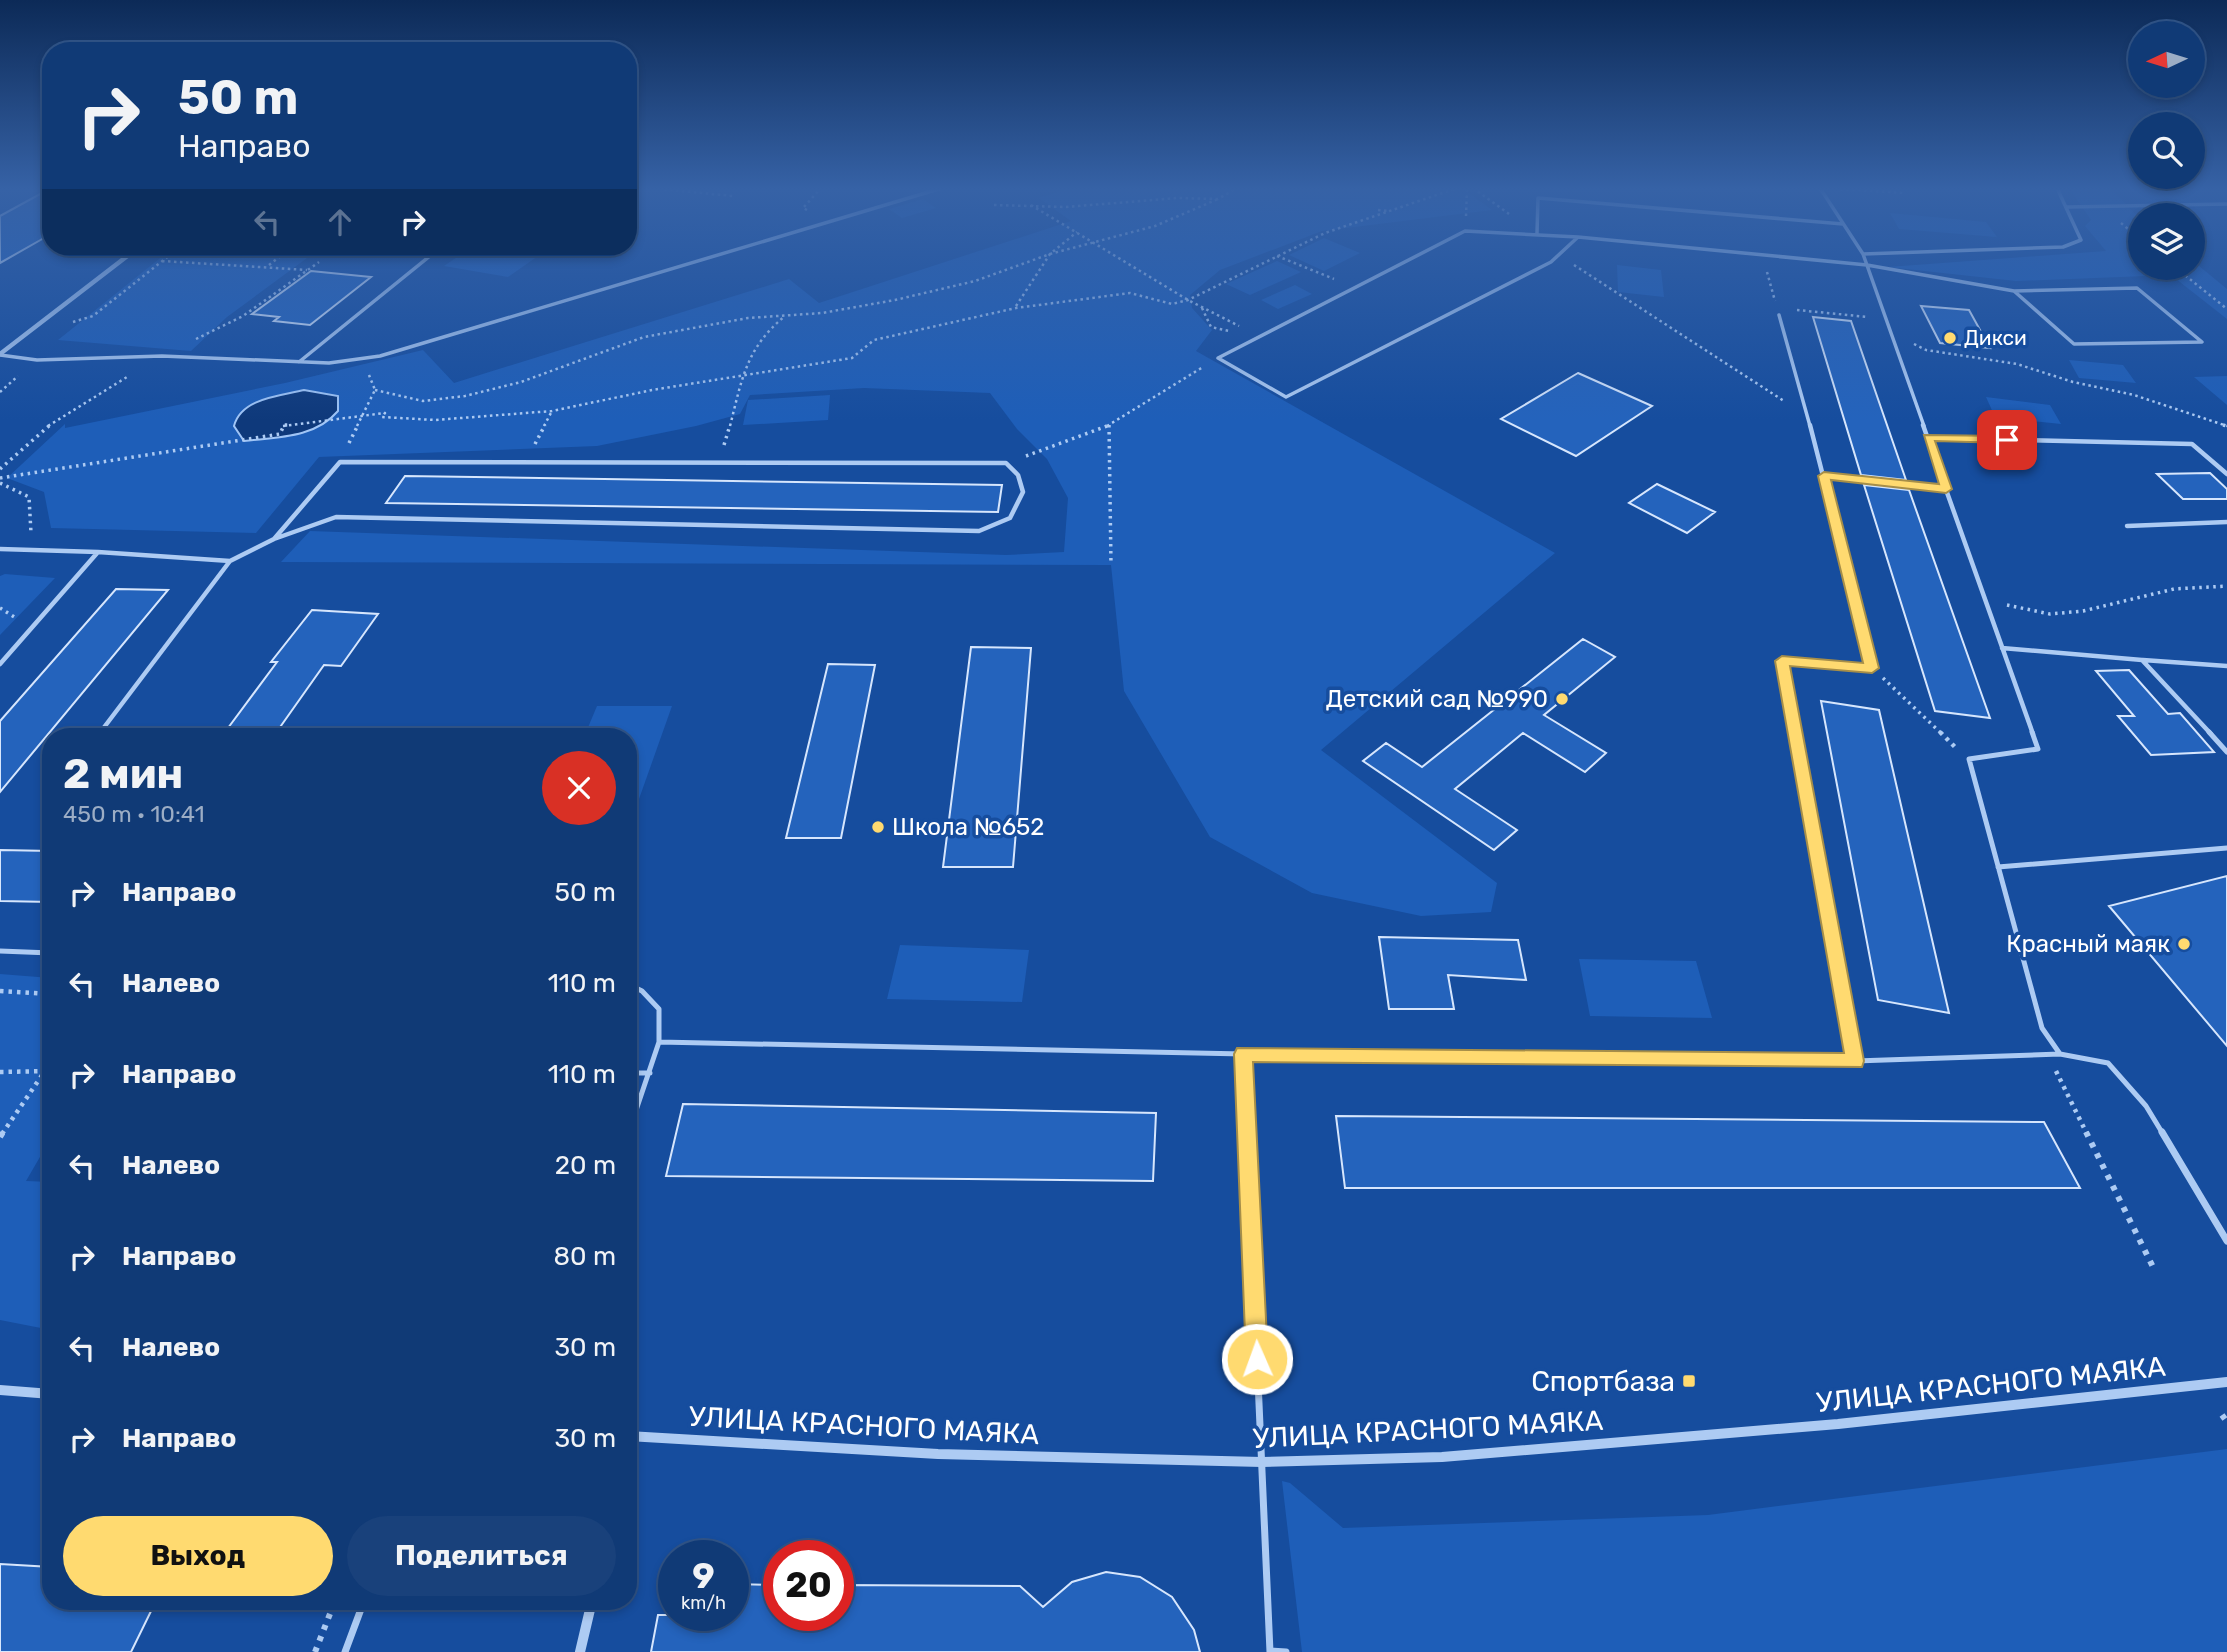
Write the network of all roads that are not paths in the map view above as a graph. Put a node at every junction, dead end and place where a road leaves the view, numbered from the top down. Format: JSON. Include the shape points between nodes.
{"nodes":[{"id":1,"x":115,"y":265,"type":"edge"},
{"id":2,"x":418,"y":265,"type":"edge"},
{"id":3,"x":684,"y":265,"type":"edge"},
{"id":4,"x":1397,"y":265,"type":"edge"},
{"id":5,"x":1544,"y":265,"type":"edge"},
{"id":6,"x":1867,"y":265,"type":"joint"},
{"id":7,"x":2014,"y":291,"type":"junction"},
{"id":8,"x":1779,"y":315,"type":"dead end"},
{"id":9,"x":0,"y":354,"type":"edge"},
{"id":10,"x":299,"y":362,"type":"junction"},
{"id":11,"x":1928,"y":438,"type":"junction"},
{"id":12,"x":2227,"y":474,"type":"edge"},
{"id":13,"x":1824,"y":476,"type":"junction"},
{"id":14,"x":1946,"y":489,"type":"junction"},
{"id":15,"x":2227,"y":523,"type":"edge"},
{"id":16,"x":2127,"y":526,"type":"dead end"},
{"id":17,"x":275,"y":539,"type":"junction"},
{"id":18,"x":0,"y":549,"type":"edge"},
{"id":19,"x":98,"y":552,"type":"junction"},
{"id":20,"x":230,"y":561,"type":"junction"},
{"id":21,"x":2002,"y":648,"type":"junction"},
{"id":22,"x":2142,"y":660,"type":"junction"},
{"id":23,"x":0,"y":664,"type":"edge"},
{"id":24,"x":2227,"y":666,"type":"edge"},
{"id":25,"x":104,"y":728,"type":"edge"},
{"id":26,"x":2227,"y":752,"type":"edge"},
{"id":27,"x":2227,"y":848,"type":"edge"},
{"id":28,"x":1998,"y":867,"type":"junction"},
{"id":29,"x":0,"y":951,"type":"edge"},
{"id":30,"x":42,"y":953,"type":"edge"},
{"id":31,"x":637,"y":989,"type":"edge"},
{"id":32,"x":659,"y":1042,"type":"junction"},
{"id":33,"x":1244,"y":1054,"type":"junction"},
{"id":34,"x":2060,"y":1054,"type":"junction"},
{"id":35,"x":1855,"y":1061,"type":"junction"},
{"id":36,"x":637,"y":1073,"type":"edge"},
{"id":37,"x":650,"y":1073,"type":"junction"},
{"id":38,"x":637,"y":1110,"type":"edge"},
{"id":39,"x":2227,"y":1241,"type":"edge"},
{"id":40,"x":2227,"y":1382,"type":"edge"},
{"id":41,"x":0,"y":1390,"type":"edge"},
{"id":42,"x":42,"y":1393,"type":"edge"},
{"id":43,"x":637,"y":1436,"type":"edge"},
{"id":44,"x":1262,"y":1462,"type":"junction"},
{"id":45,"x":361,"y":1610,"type":"edge"},
{"id":46,"x":590,"y":1610,"type":"edge"},
{"id":47,"x":1270,"y":1651,"type":"edge"},
{"id":48,"x":345,"y":1652,"type":"edge"},
{"id":49,"x":580,"y":1652,"type":"edge"},
{"id":50,"x":1286,"y":1652,"type":"edge"}],
"edges":[{"from":1,"to":9,"type":"street"},
{"from":2,"to":10,"type":"lane"},
{"from":3,"to":10,"type":"lane","via":[[380,356]]},
{"from":4,"to":5,"type":"lane","via":[[1217,358],[1286,397]]},
{"from":6,"to":7,"type":"lane"},
{"from":6,"to":11,"type":"lane"},
{"from":7,"to":7,"type":"lane","via":[[2074,344],[2203,342],[2137,288]]},
{"from":8,"to":13,"type":"lane"},
{"from":9,"to":10,"type":"lane","via":[[37,360],[162,356]]},
{"from":11,"to":12,"type":"lane","via":[[2192,444]]},
{"from":11,"to":14,"type":"lane"},
{"from":13,"to":14,"type":"lane"},
{"from":13,"to":35,"type":"lane","via":[[1872,668],[1782,661]]},
{"from":14,"to":21,"type":"lane"},
{"from":15,"to":16,"type":"lane"},
{"from":17,"to":17,"type":"lane","via":[[340,461],[1006,463],[1018,475],[1023,492],[1010,518],[979,531],[336,517]]},
{"from":17,"to":20,"type":"lane"},
{"from":18,"to":19,"type":"lane"},
{"from":19,"to":20,"type":"lane"},
{"from":19,"to":23,"type":"lane"},
{"from":20,"to":25,"type":"lane"},
{"from":21,"to":22,"type":"lane"},
{"from":21,"to":28,"type":"lane","via":[[2038,750],[1969,759]]},
{"from":22,"to":24,"type":"lane"},
{"from":22,"to":26,"type":"lane"},
{"from":27,"to":28,"type":"lane"},
{"from":28,"to":34,"type":"lane","via":[[2042,1028]]},
{"from":29,"to":30,"type":"lane"},
{"from":31,"to":32,"type":"lane","via":[[659,1009]]},
{"from":32,"to":33,"type":"lane"},
{"from":32,"to":37,"type":"lane"},
{"from":33,"to":35,"type":"lane"},
{"from":33,"to":44,"type":"lane"},
{"from":34,"to":35,"type":"lane"},
{"from":34,"to":39,"type":"lane","via":[[2108,1063],[2146,1106]]},
{"from":36,"to":37,"type":"lane"},
{"from":37,"to":38,"type":"lane"},
{"from":40,"to":44,"type":"street","name":"УЛИЦА КРАСНОГО МАЯКА","via":[[1838,1424],[1456,1456]]},
{"from":41,"to":42,"type":"street"},
{"from":43,"to":44,"type":"street","name":"УЛИЦА КРАСНОГО МАЯКА","via":[[938,1454]]},
{"from":44,"to":47,"type":"lane"},
{"from":45,"to":48,"type":"lane"},
{"from":46,"to":49,"type":"street"},
{"from":47,"to":50,"type":"lane"}]}
